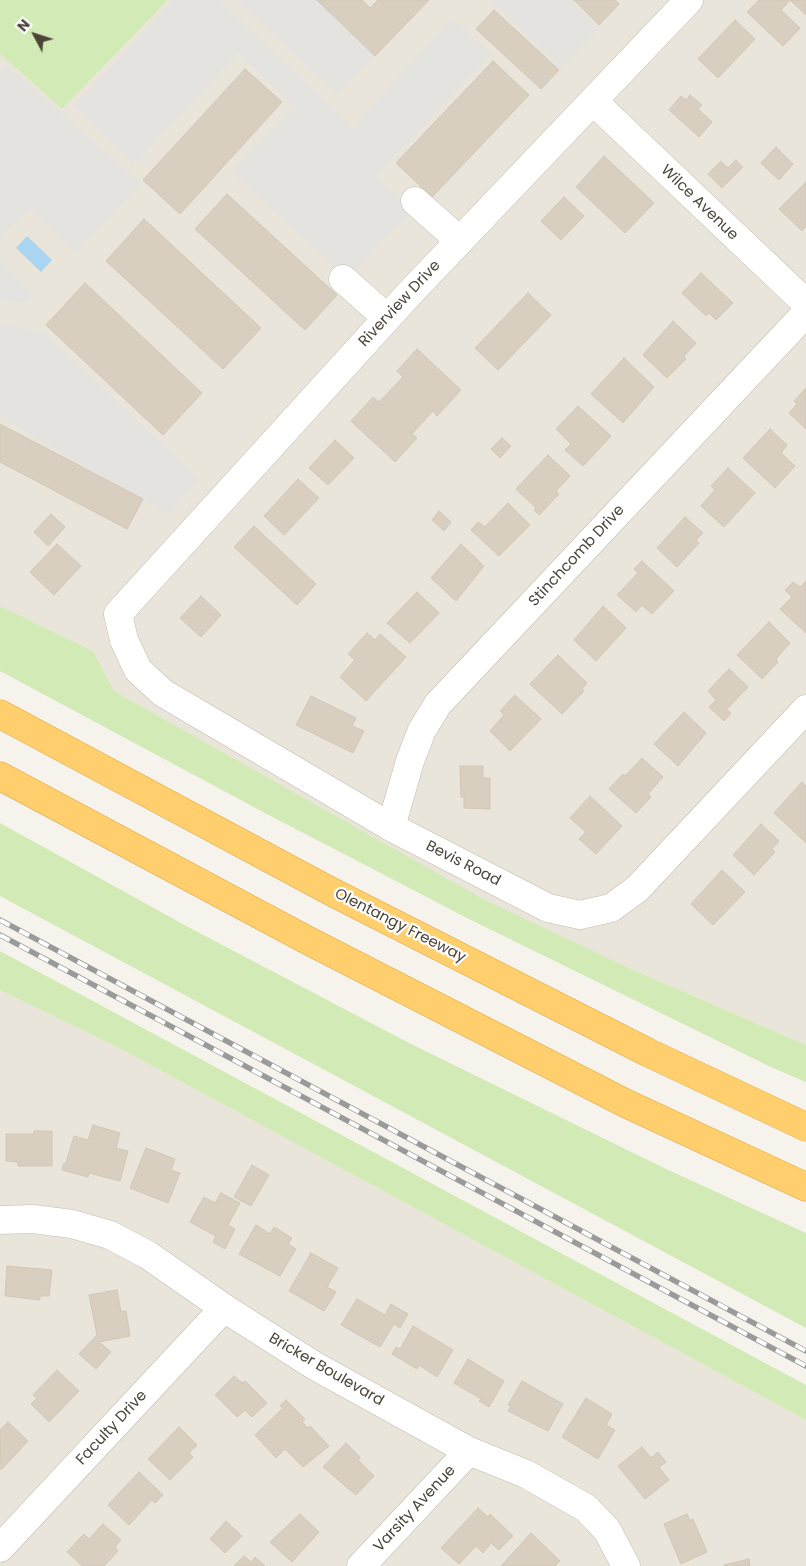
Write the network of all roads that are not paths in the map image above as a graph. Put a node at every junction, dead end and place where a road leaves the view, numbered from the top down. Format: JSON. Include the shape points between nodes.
{"nodes":[{"id":1,"x":689,"y":0,"type":"edge"},
{"id":2,"x":594,"y":102,"type":"junction"},
{"id":3,"x":415,"y":201,"type":"dead end"},
{"id":4,"x":460,"y":241,"type":"junction"},
{"id":5,"x":342,"y":279,"type":"dead end"},
{"id":6,"x":806,"y":303,"type":"edge"},
{"id":7,"x":806,"y":313,"type":"edge"},
{"id":8,"x":387,"y":318,"type":"junction"},
{"id":9,"x":118,"y":614,"type":"joint"},
{"id":10,"x":0,"y":709,"type":"edge"},
{"id":11,"x":806,"y":709,"type":"edge"},
{"id":12,"x":0,"y":714,"type":"edge"},
{"id":13,"x":33,"y":732,"type":"junction"},
{"id":14,"x":0,"y":776,"type":"edge"},
{"id":15,"x":392,"y":827,"type":"junction"},
{"id":16,"x":806,"y":1127,"type":"edge"},
{"id":17,"x":806,"y":1187,"type":"edge"},
{"id":18,"x":0,"y":1220,"type":"edge"},
{"id":19,"x":224,"y":1308,"type":"junction"},
{"id":20,"x":469,"y":1451,"type":"junction"},
{"id":21,"x":0,"y":1548,"type":"edge"},
{"id":22,"x":362,"y":1566,"type":"edge"},
{"id":23,"x":626,"y":1566,"type":"edge"}],
"edges":[{"from":1,"to":2,"type":"street","name":"Riverview Drive"},
{"from":2,"to":4,"type":"street","name":"Riverview Drive"},
{"from":2,"to":6,"type":"street","name":"Wilce Avenue"},
{"from":3,"to":4,"type":"street"},
{"from":4,"to":8,"type":"street","name":"Riverview Drive"},
{"from":5,"to":8,"type":"street"},
{"from":7,"to":15,"type":"street","name":"Stinchcomb Drive","via":[[438,704],[422,730],[410,760]]},
{"from":8,"to":9,"type":"street","name":"Riverview Drive"},
{"from":9,"to":15,"type":"street","name":"Bevis Road","via":[[124,640],[138,670],[163,693]]},
{"from":10,"to":13,"type":"highway"},
{"from":11,"to":15,"type":"street","name":"Bevis Road","via":[[637,889],[611,908],[580,915],[548,908]]},
{"from":12,"to":13,"type":"highway","name":"Olentangy Freeway"},
{"from":13,"to":16,"type":"highway","name":"Olentangy Freeway","via":[[332,892],[649,1054]]},
{"from":14,"to":17,"type":"highway","via":[[307,940],[590,1084]]},
{"from":18,"to":19,"type":"street","name":"Bricker Boulevard","via":[[33,1219],[72,1224],[110,1235],[148,1255]]},
{"from":19,"to":20,"type":"street","name":"Bricker Boulevard","via":[[314,1366]]},
{"from":19,"to":21,"type":"street","name":"Faculty Drive"},
{"from":20,"to":22,"type":"street","name":"Varsity Avenue"},
{"from":20,"to":23,"type":"street","name":"Bricker Boulevard","via":[[526,1474],[586,1508],[607,1530]]}]}
